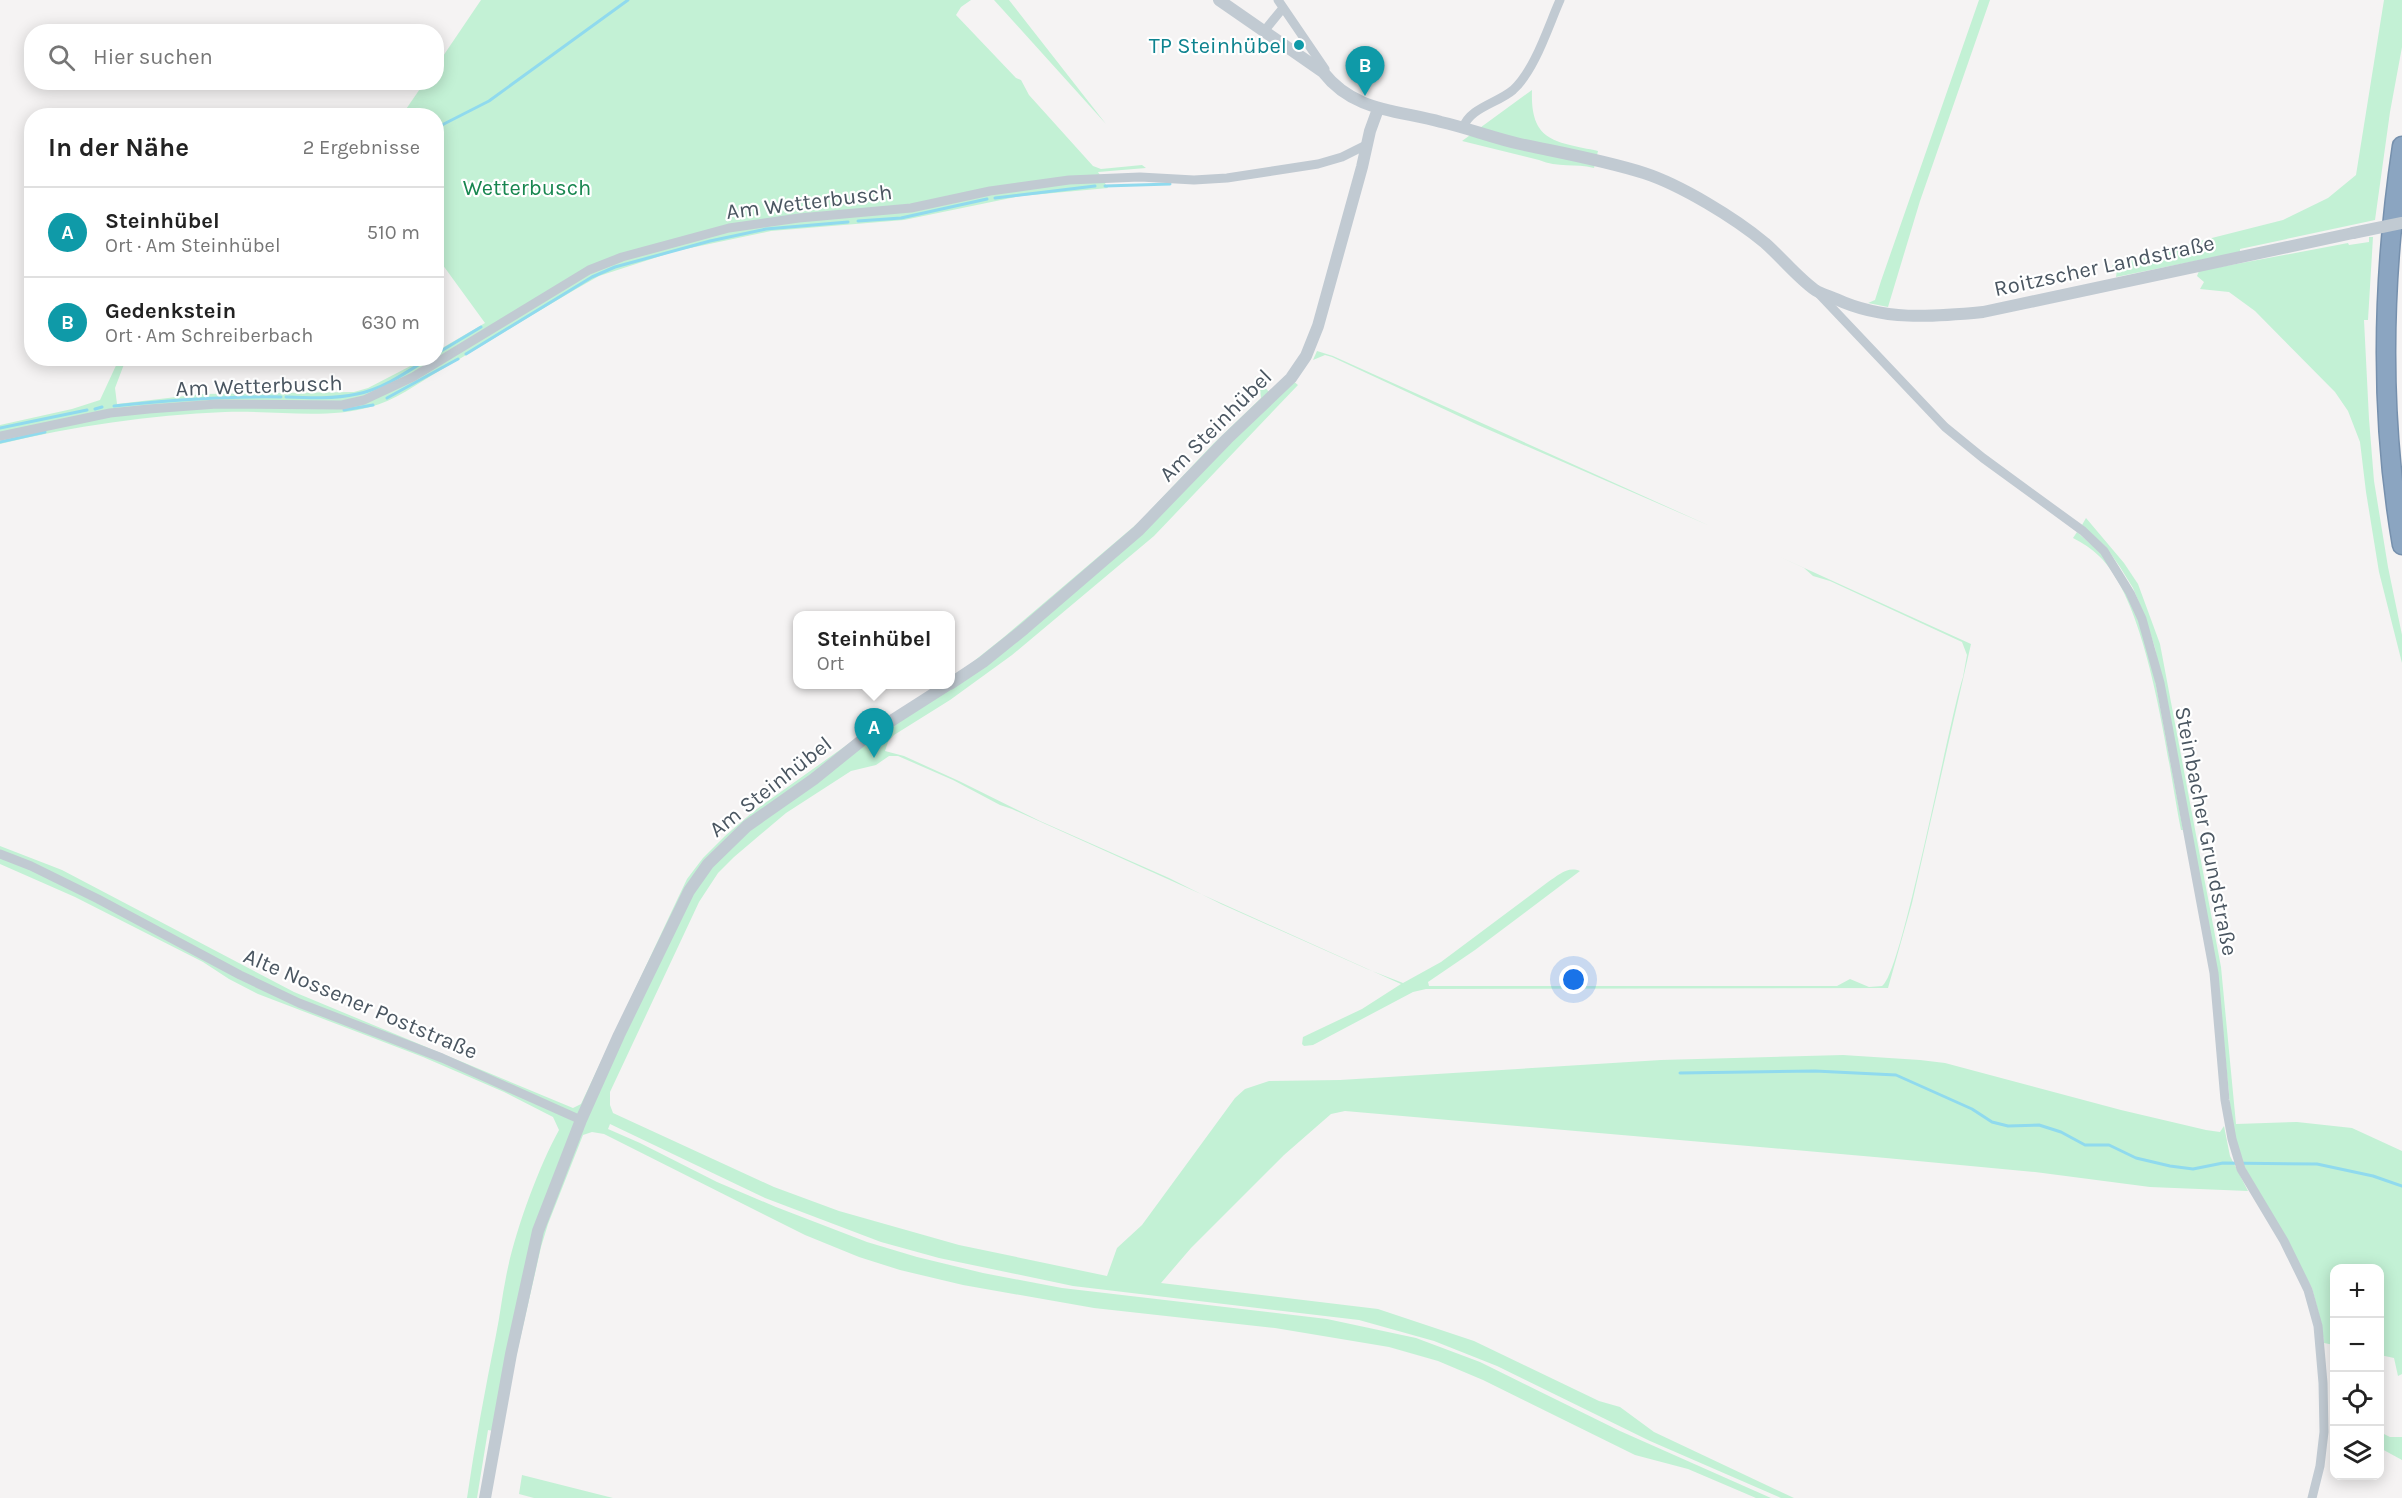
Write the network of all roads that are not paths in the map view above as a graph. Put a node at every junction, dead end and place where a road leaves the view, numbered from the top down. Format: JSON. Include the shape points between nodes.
{"nodes":[{"id":1,"x":1219,"y":0,"type":"edge"},
{"id":2,"x":1560,"y":0,"type":"edge"},
{"id":3,"x":1281,"y":4,"type":"edge"},
{"id":4,"x":1265,"y":30,"type":"junction"},
{"id":5,"x":1323,"y":72,"type":"junction"},
{"id":6,"x":1378,"y":109,"type":"junction"},
{"id":7,"x":1469,"y":130,"type":"junction"},
{"id":8,"x":1366,"y":145,"type":"junction"},
{"id":9,"x":2402,"y":146,"type":"edge"},
{"id":10,"x":2402,"y":223,"type":"edge"},
{"id":11,"x":1816,"y":290,"type":"junction"},
{"id":12,"x":1857,"y":309,"type":"junction"},
{"id":13,"x":1849,"y":325,"type":"junction"},
{"id":14,"x":444,"y":358,"type":"edge"},
{"id":15,"x":431,"y":366,"type":"edge"},
{"id":16,"x":0,"y":436,"type":"edge"},
{"id":17,"x":2402,"y":545,"type":"edge"},
{"id":18,"x":955,"y":680,"type":"edge"},
{"id":19,"x":942,"y":689,"type":"edge"},
{"id":20,"x":0,"y":854,"type":"edge"},
{"id":21,"x":581,"y":1120,"type":"junction"},
{"id":22,"x":485,"y":1498,"type":"edge"},
{"id":23,"x":2312,"y":1498,"type":"edge"}],
"edges":[{"from":1,"to":4,"type":"street","name":"Roitzscher Landstraße"},
{"from":2,"to":7,"type":"street","via":[[1531,66],[1514,89],[1468,117]]},
{"from":3,"to":4,"type":"street"},
{"from":3,"to":5,"type":"street","via":[[1325,69]]},
{"from":4,"to":5,"type":"street","name":"Roitzscher Landstraße"},
{"from":5,"to":6,"type":"street","name":"Roitzscher Landstraße","via":[[1345,92]]},
{"from":6,"to":7,"type":"street","name":"Roitzscher Landstraße"},
{"from":6,"to":8,"type":"street","name":"Am Steinhübel"},
{"from":7,"to":11,"type":"street","name":"Roitzscher Landstraße","via":[[1637,171],[1697,197],[1764,242]]},
{"from":8,"to":14,"type":"street","name":"Am Wetterbusch","via":[[1318,164],[1227,178],[1069,180],[990,190],[892,211],[729,228],[644,250],[589,270]]},
{"from":8,"to":18,"type":"street","name":"Am Steinhübel","via":[[1318,326],[1306,356],[1291,378],[1138,531],[1016,636]]},
{"from":9,"to":17,"type":"highway","via":[[2385,296],[2388,439]]},
{"from":10,"to":12,"type":"street","name":"Roitzscher Landstraße","bridge":true,"via":[[1983,312],[1932,317]]},
{"from":11,"to":12,"type":"street","name":"Roitzscher Landstraße"},
{"from":11,"to":13,"type":"street","name":"Steinbacher Grundstraße"},
{"from":12,"to":13,"type":"street"},
{"from":13,"to":23,"type":"street","name":"Steinbacher Grundstraße","via":[[1945,427],[2104,551],[2142,619],[2160,683],[2197,876],[2214,973],[2225,1100],[2237,1158],[2308,1290],[2316,1316],[2324,1432]]},
{"from":15,"to":16,"type":"street","name":"Am Wetterbusch","via":[[364,400],[342,405],[217,404],[111,413]]},
{"from":19,"to":21,"type":"street","name":"Am Steinhübel","via":[[866,737],[747,826],[708,864],[678,912]]},
{"from":20,"to":21,"type":"street","name":"Alte Nossener Poststraße","via":[[98,899],[299,1003],[442,1058]]},
{"from":21,"to":22,"type":"street","name":"Am Steinhübel","via":[[538,1231],[525,1281]]}]}
